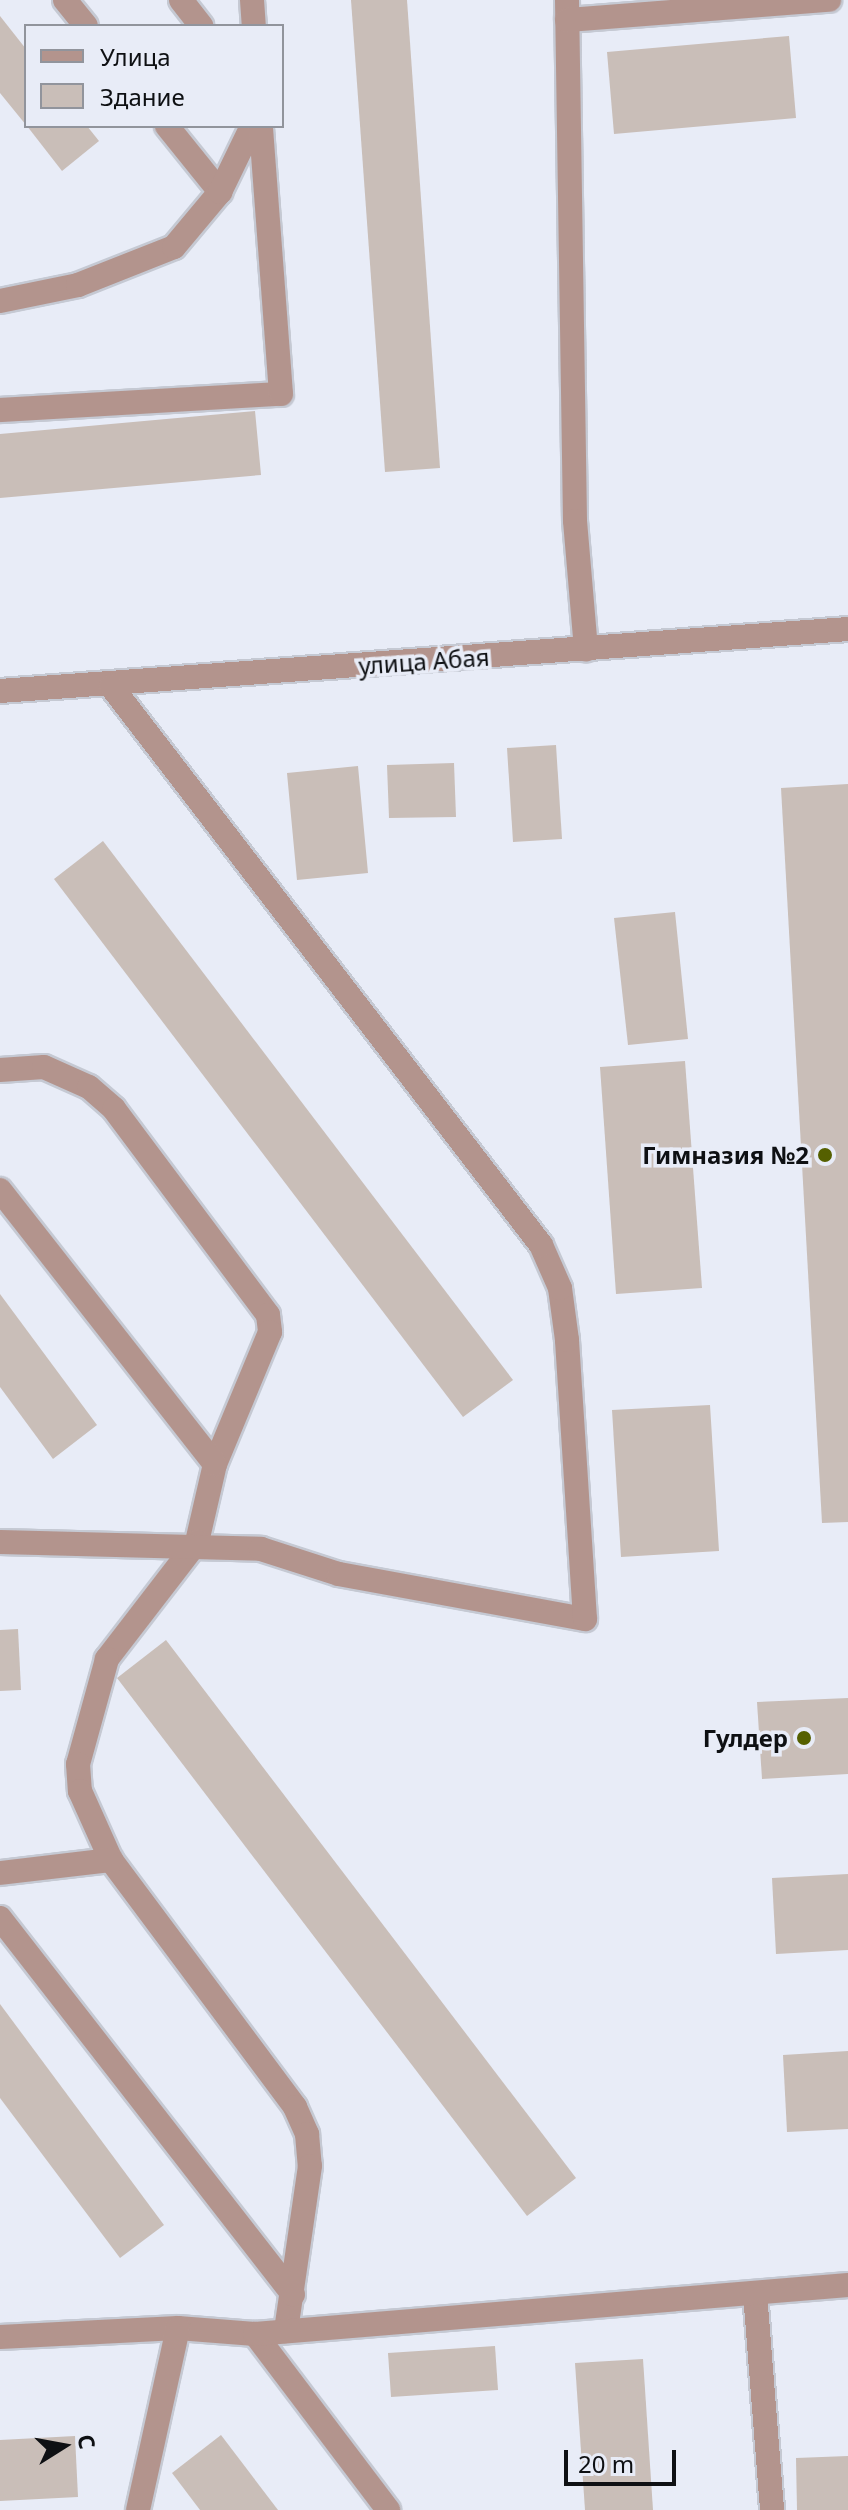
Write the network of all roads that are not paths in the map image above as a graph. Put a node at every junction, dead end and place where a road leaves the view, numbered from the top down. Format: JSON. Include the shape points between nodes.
{"nodes":[{"id":1,"x":65,"y":0,"type":"edge"},
{"id":2,"x":181,"y":0,"type":"edge"},
{"id":3,"x":252,"y":0,"type":"edge"},
{"id":4,"x":829,"y":0,"type":"edge"},
{"id":5,"x":567,"y":10,"type":"edge"},
{"id":6,"x":84,"y":24,"type":"edge"},
{"id":7,"x":199,"y":24,"type":"edge"},
{"id":8,"x":254,"y":24,"type":"edge"},
{"id":9,"x":169,"y":128,"type":"edge"},
{"id":10,"x":251,"y":128,"type":"edge"},
{"id":11,"x":261,"y":128,"type":"edge"},
{"id":12,"x":220,"y":192,"type":"junction"},
{"id":13,"x":2,"y":298,"type":"edge"},
{"id":14,"x":0,"y":410,"type":"edge"},
{"id":15,"x":848,"y":629,"type":"edge"},
{"id":16,"x":586,"y":650,"type":"junction"},
{"id":17,"x":111,"y":686,"type":"junction"},
{"id":18,"x":0,"y":691,"type":"edge"},
{"id":19,"x":0,"y":1070,"type":"edge"},
{"id":20,"x":0,"y":1190,"type":"edge"},
{"id":21,"x":215,"y":1464,"type":"junction"},
{"id":22,"x":0,"y":1542,"type":"edge"},
{"id":23,"x":197,"y":1542,"type":"junction"},
{"id":24,"x":111,"y":1860,"type":"junction"},
{"id":25,"x":0,"y":1873,"type":"edge"},
{"id":26,"x":0,"y":1918,"type":"edge"},
{"id":27,"x":848,"y":2285,"type":"edge"},
{"id":28,"x":755,"y":2293,"type":"junction"},
{"id":29,"x":293,"y":2294,"type":"junction"},
{"id":30,"x":0,"y":2313,"type":"edge"},
{"id":31,"x":178,"y":2328,"type":"junction"},
{"id":32,"x":286,"y":2331,"type":"junction"},
{"id":33,"x":255,"y":2334,"type":"junction"},
{"id":34,"x":7,"y":2336,"type":"edge"},
{"id":35,"x":138,"y":2510,"type":"edge"},
{"id":36,"x":388,"y":2510,"type":"edge"},
{"id":37,"x":772,"y":2510,"type":"edge"}],
"edges":[{"from":1,"to":6,"type":"street"},
{"from":2,"to":7,"type":"street"},
{"from":3,"to":8,"type":"street"},
{"from":4,"to":5,"type":"street"},
{"from":5,"to":16,"type":"street","via":[[575,521]]},
{"from":9,"to":12,"type":"street"},
{"from":10,"to":12,"type":"street"},
{"from":11,"to":14,"type":"street","via":[[281,394]]},
{"from":12,"to":13,"type":"street","via":[[174,247],[141,264]]},
{"from":15,"to":16,"type":"street","name":"улица Абая"},
{"from":16,"to":17,"type":"street","name":"улица Абая"},
{"from":17,"to":18,"type":"street","name":"улица Абая"},
{"from":17,"to":23,"type":"street","via":[[541,1245],[560,1288],[567,1340],[585,1619]]},
{"from":19,"to":21,"type":"street","via":[[44,1067],[89,1087],[114,1109],[268,1315],[267,1340]]},
{"from":20,"to":21,"type":"street"},
{"from":21,"to":23,"type":"street"},
{"from":22,"to":23,"type":"street"},
{"from":23,"to":24,"type":"street","via":[[107,1659],[90,1699],[80,1791]]},
{"from":24,"to":25,"type":"street"},
{"from":24,"to":29,"type":"street","via":[[307,2134],[310,2166]]},
{"from":26,"to":29,"type":"street"},
{"from":27,"to":28,"type":"street"},
{"from":28,"to":32,"type":"street"},
{"from":28,"to":37,"type":"street"},
{"from":29,"to":32,"type":"street"},
{"from":30,"to":34,"type":"street"},
{"from":31,"to":33,"type":"street"},
{"from":31,"to":34,"type":"street"},
{"from":31,"to":35,"type":"street"},
{"from":32,"to":33,"type":"street"},
{"from":33,"to":36,"type":"street"}]}
